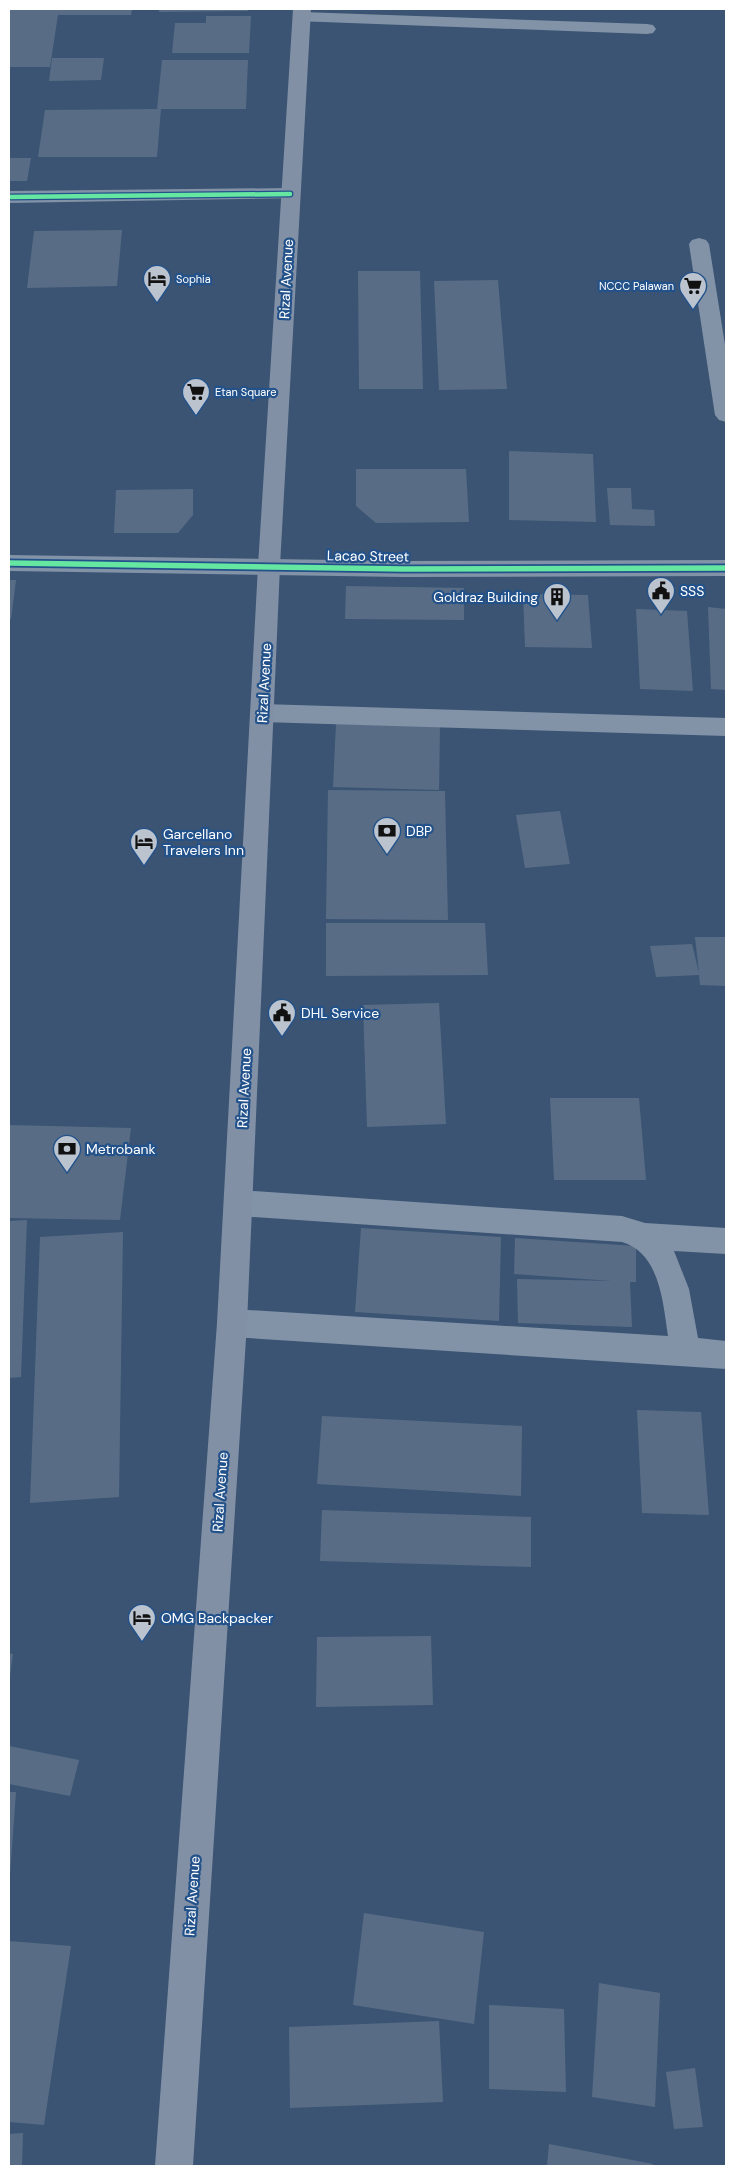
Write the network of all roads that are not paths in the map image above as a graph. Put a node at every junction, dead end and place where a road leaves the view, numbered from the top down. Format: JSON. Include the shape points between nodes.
{"nodes":[{"id":1,"x":302,"y":13,"type":"edge"},
{"id":2,"x":647,"y":29,"type":"dead end"},
{"id":3,"x":290,"y":194,"type":"junction"},
{"id":4,"x":9,"y":196,"type":"edge"},
{"id":5,"x":699,"y":244,"type":"dead end"},
{"id":6,"x":726,"y":415,"type":"edge"},
{"id":7,"x":9,"y":563,"type":"edge"},
{"id":8,"x":269,"y":566,"type":"junction"},
{"id":9,"x":726,"y":568,"type":"edge"},
{"id":10,"x":262,"y":713,"type":"junction"},
{"id":11,"x":726,"y":728,"type":"edge"},
{"id":12,"x":239,"y":1203,"type":"junction"},
{"id":13,"x":643,"y":1236,"type":"junction"},
{"id":14,"x":726,"y":1241,"type":"edge"},
{"id":15,"x":232,"y":1323,"type":"junction"},
{"id":16,"x":684,"y":1351,"type":"junction"},
{"id":17,"x":726,"y":1355,"type":"edge"},
{"id":18,"x":174,"y":2166,"type":"edge"}],
"edges":[{"from":1,"to":2,"type":"street"},
{"from":1,"to":3,"type":"main road","name":"Rizal Avenue"},
{"from":3,"to":4,"type":"street"},
{"from":3,"to":8,"type":"main road","name":"Rizal Avenue"},
{"from":5,"to":6,"type":"street"},
{"from":7,"to":8,"type":"street","name":"Lacao Street"},
{"from":8,"to":9,"type":"street","name":"Lacao Street"},
{"from":8,"to":10,"type":"main road","name":"Rizal Avenue"},
{"from":10,"to":11,"type":"street"},
{"from":10,"to":12,"type":"main road","name":"Rizal Avenue"},
{"from":12,"to":13,"type":"street","via":[[590,1226],[622,1229]]},
{"from":12,"to":15,"type":"main road","name":"Rizal Avenue"},
{"from":13,"to":14,"type":"street"},
{"from":13,"to":16,"type":"street","via":[[663,1261],[671,1280]]},
{"from":15,"to":16,"type":"street"},
{"from":15,"to":18,"type":"main road","name":"Rizal Avenue"},
{"from":16,"to":17,"type":"street"}]}
